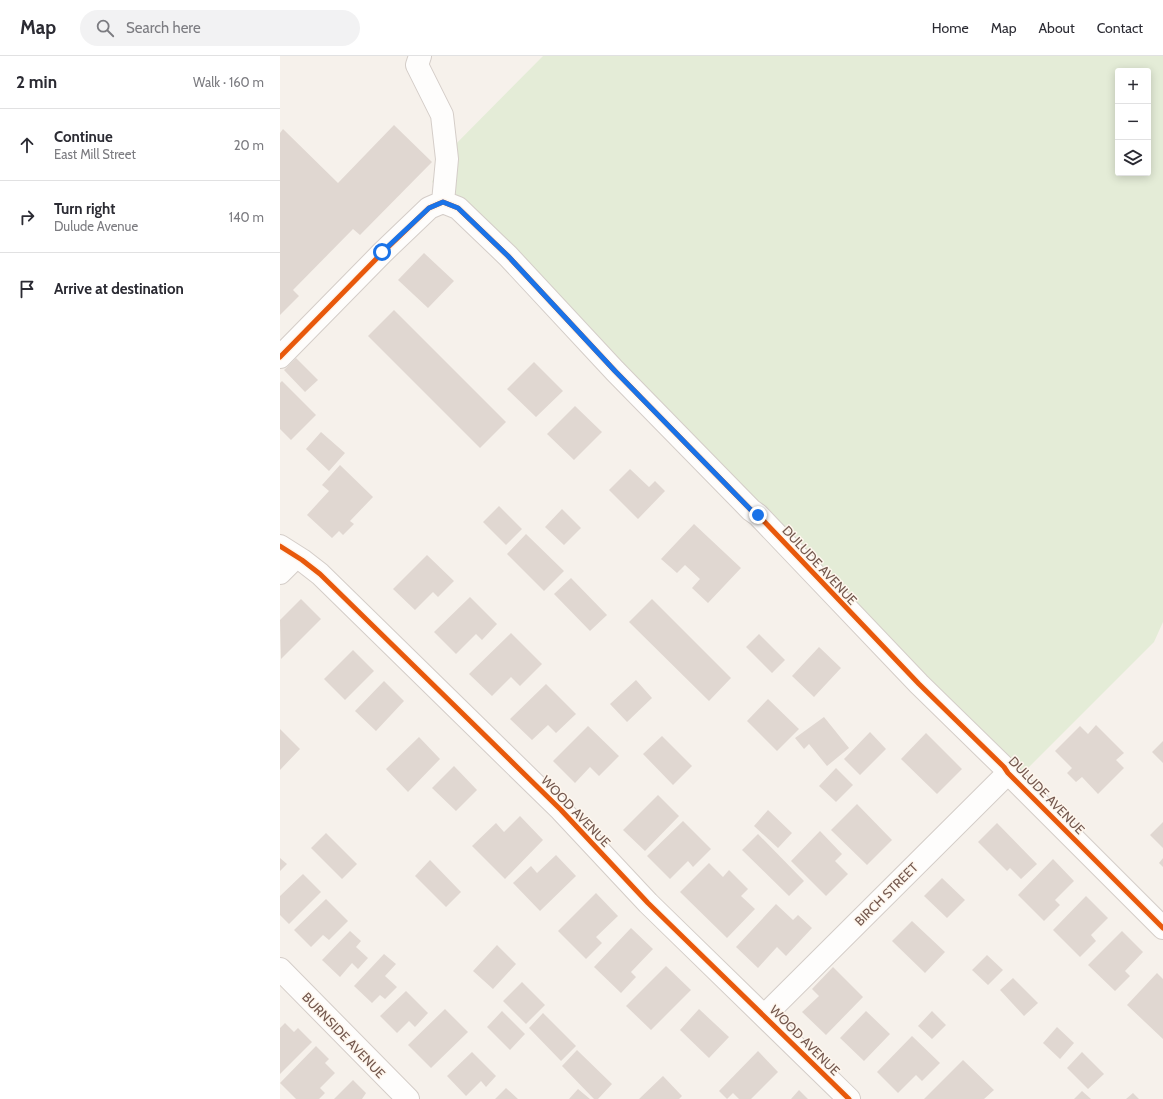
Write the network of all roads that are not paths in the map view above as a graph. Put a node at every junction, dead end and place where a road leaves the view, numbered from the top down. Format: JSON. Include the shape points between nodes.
{"nodes":[{"id":1,"x":420,"y":56,"type":"edge"},
{"id":2,"x":443,"y":202,"type":"junction"},
{"id":3,"x":280,"y":358,"type":"edge"},
{"id":4,"x":288,"y":552,"type":"edge"},
{"id":5,"x":280,"y":572,"type":"edge"},
{"id":6,"x":1008,"y":773,"type":"junction"},
{"id":7,"x":1163,"y":928,"type":"edge"},
{"id":8,"x":280,"y":970,"type":"edge"},
{"id":9,"x":765,"y":1015,"type":"junction"},
{"id":10,"x":408,"y":1099,"type":"edge"},
{"id":11,"x":849,"y":1099,"type":"edge"}],
"edges":[{"from":1,"to":2,"type":"street","via":[[417,65],[442,115],[448,160]]},
{"from":2,"to":3,"type":"street","via":[[429,208]]},
{"from":2,"to":6,"type":"street","name":"DULUDE AVENUE","via":[[458,208],[508,256],[615,371]]},
{"from":4,"to":5,"type":"street"},
{"from":4,"to":9,"type":"street","name":"WOOD AVENUE","via":[[320,574],[561,810],[648,903]]},
{"from":6,"to":7,"type":"street","name":"DULUDE AVENUE"},
{"from":6,"to":9,"type":"street","name":"BIRCH STREET"},
{"from":8,"to":10,"type":"street","name":"BURNSIDE AVENUE"},
{"from":9,"to":11,"type":"street","name":"WOOD AVENUE"}]}
